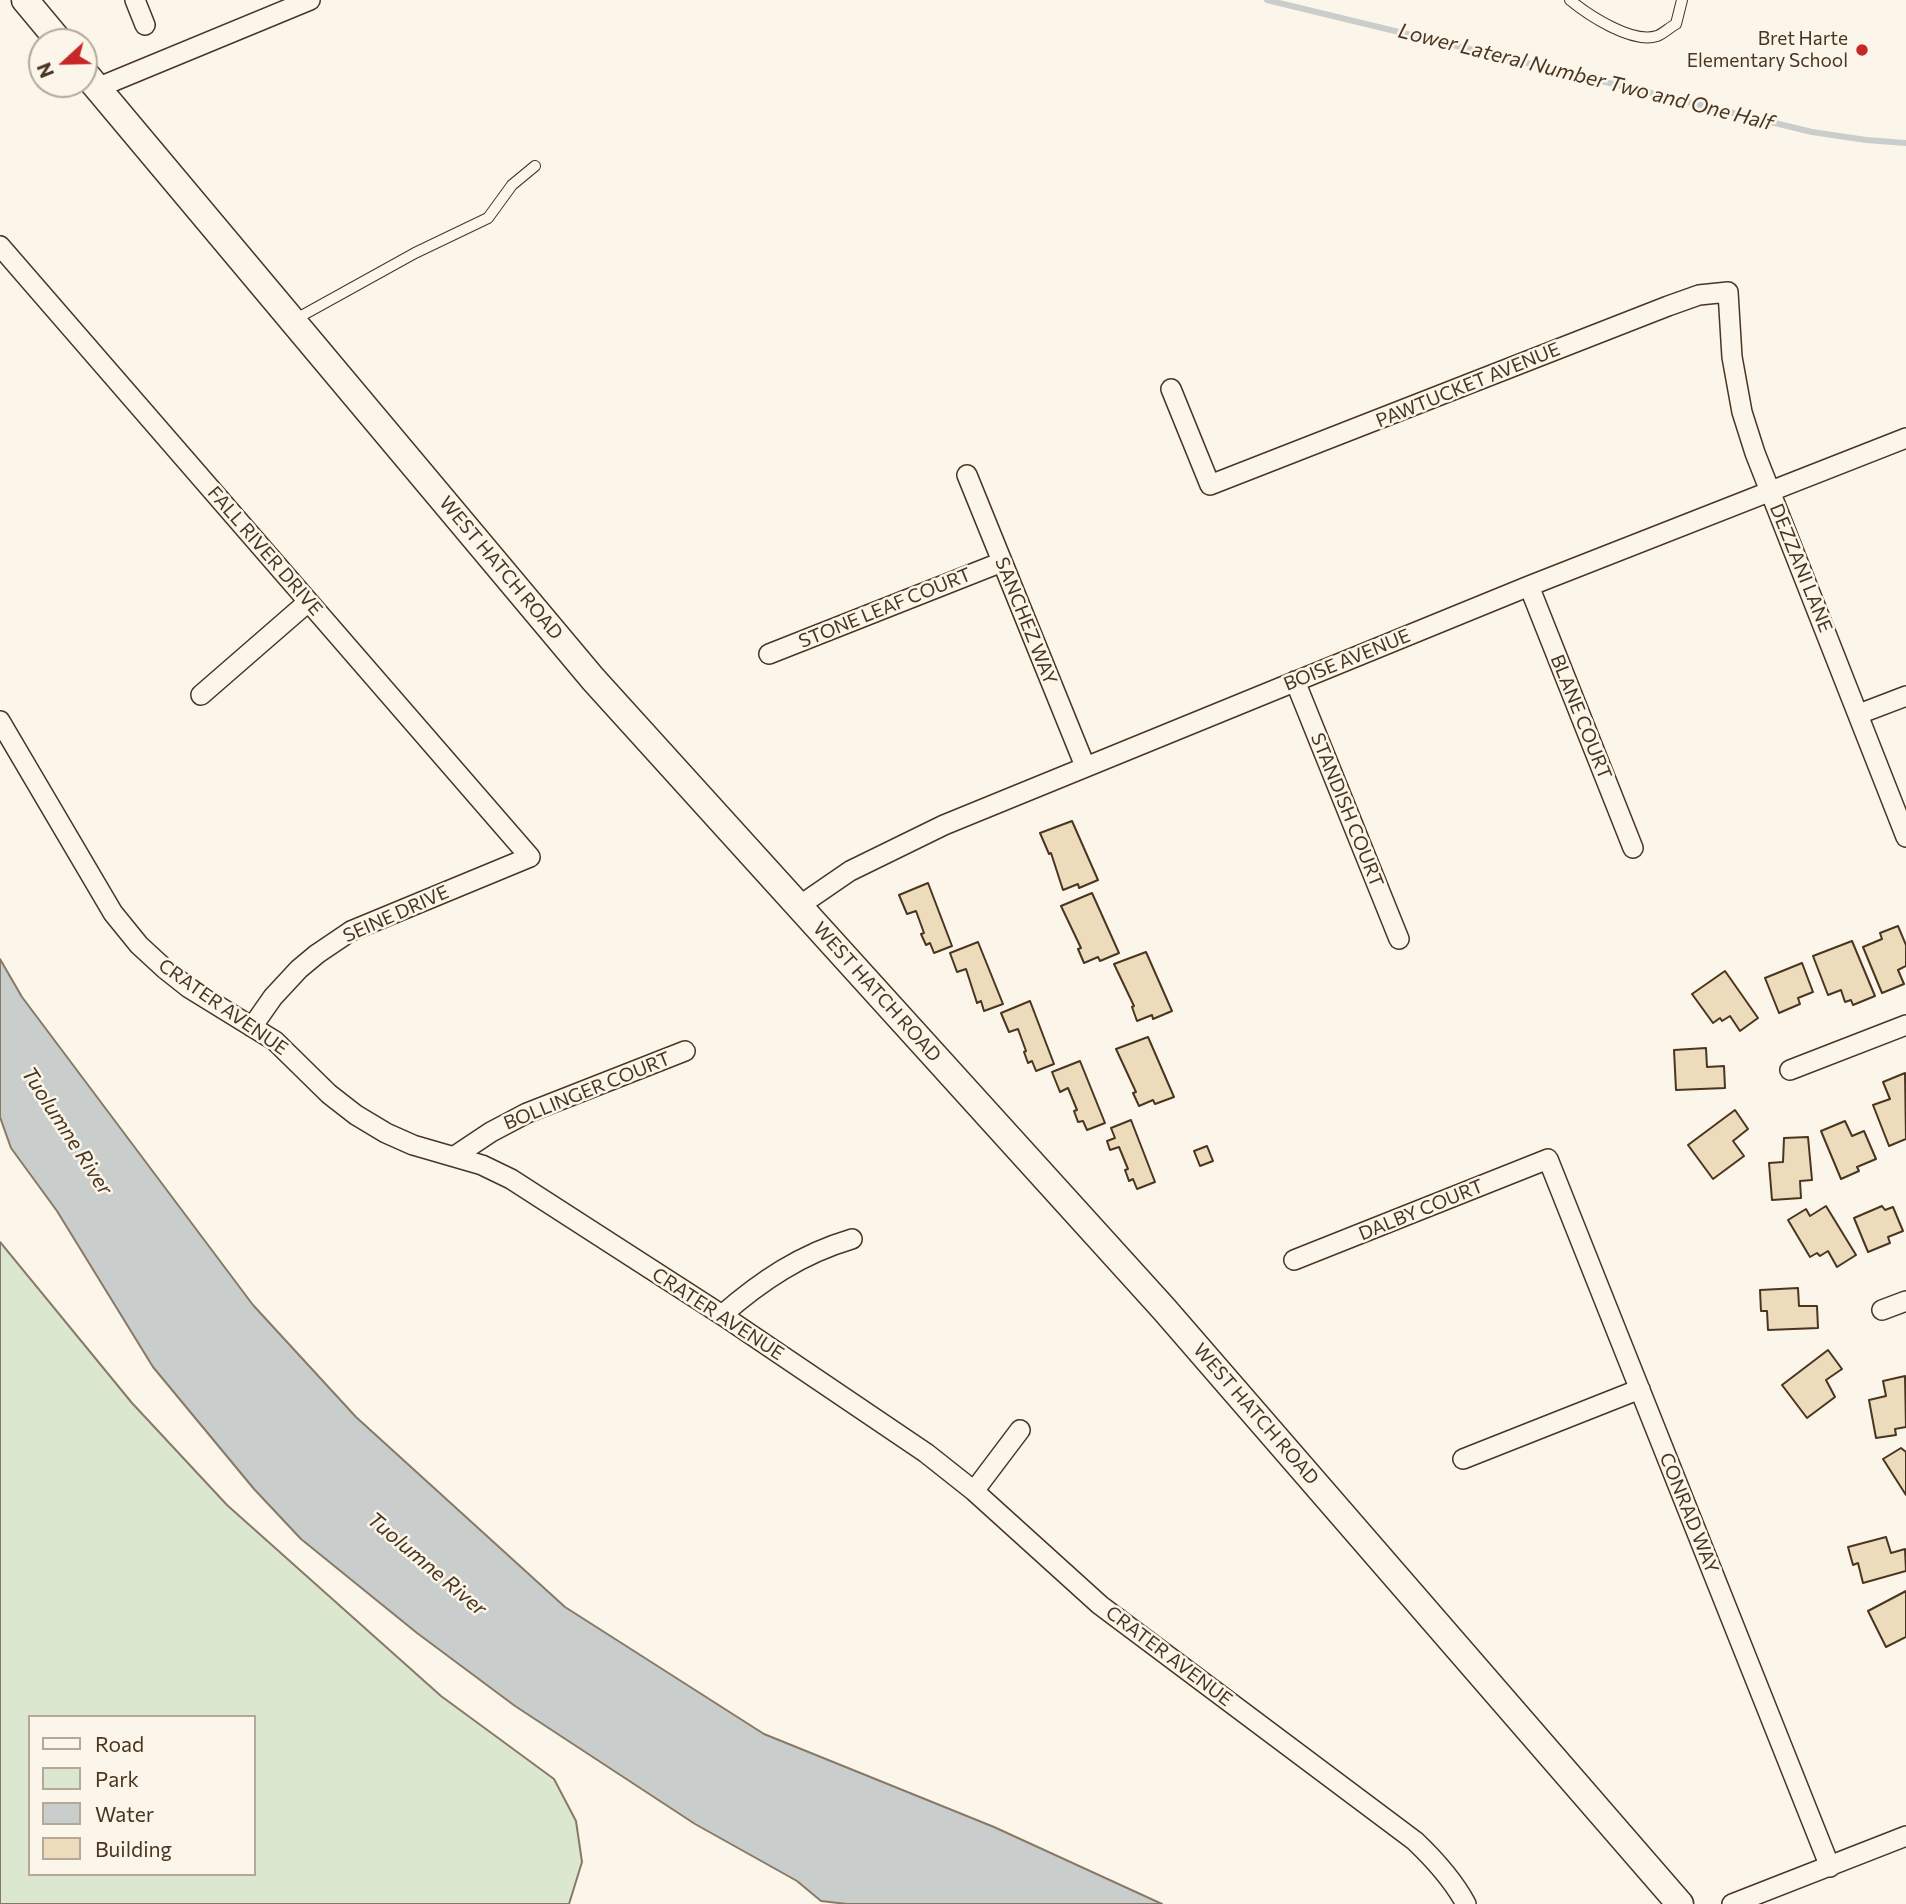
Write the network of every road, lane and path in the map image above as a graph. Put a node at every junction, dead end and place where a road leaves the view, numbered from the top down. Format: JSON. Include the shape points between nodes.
{"nodes":[{"id":1,"x":26,"y":0,"type":"edge"},
{"id":2,"x":135,"y":0,"type":"edge"},
{"id":3,"x":310,"y":0,"type":"edge"},
{"id":4,"x":1570,"y":0,"type":"edge"},
{"id":5,"x":1682,"y":0,"type":"edge"},
{"id":6,"x":145,"y":25,"type":"dead end"},
{"id":7,"x":49,"y":28,"type":"edge"},
{"id":8,"x":98,"y":77,"type":"edge"},
{"id":9,"x":98,"y":89,"type":"edge"},
{"id":10,"x":535,"y":166,"type":"dead end"},
{"id":11,"x":0,"y":246,"type":"edge"},
{"id":12,"x":1727,"y":292,"type":"joint"},
{"id":13,"x":294,"y":320,"type":"junction"},
{"id":14,"x":1171,"y":389,"type":"dead end"},
{"id":15,"x":1906,"y":438,"type":"edge"},
{"id":16,"x":967,"y":475,"type":"dead end"},
{"id":17,"x":1770,"y":491,"type":"junction"},
{"id":18,"x":1002,"y":562,"type":"junction"},
{"id":19,"x":1529,"y":586,"type":"junction"},
{"id":20,"x":308,"y":602,"type":"junction"},
{"id":21,"x":769,"y":654,"type":"dead end"},
{"id":22,"x":1295,"y":681,"type":"junction"},
{"id":23,"x":201,"y":695,"type":"dead end"},
{"id":24,"x":1906,"y":696,"type":"edge"},
{"id":25,"x":1859,"y":714,"type":"junction"},
{"id":26,"x":0,"y":722,"type":"edge"},
{"id":27,"x":1084,"y":766,"type":"junction"},
{"id":28,"x":1906,"y":837,"type":"edge"},
{"id":29,"x":1633,"y":848,"type":"dead end"},
{"id":30,"x":530,"y":857,"type":"joint"},
{"id":31,"x":799,"y":906,"type":"junction"},
{"id":32,"x":1399,"y":939,"type":"dead end"},
{"id":33,"x":1906,"y":1025,"type":"edge"},
{"id":34,"x":252,"y":1027,"type":"junction"},
{"id":35,"x":685,"y":1051,"type":"dead end"},
{"id":36,"x":1790,"y":1070,"type":"dead end"},
{"id":37,"x":455,"y":1156,"type":"junction"},
{"id":38,"x":1548,"y":1159,"type":"joint"},
{"id":39,"x":852,"y":1239,"type":"dead end"},
{"id":40,"x":1294,"y":1260,"type":"dead end"},
{"id":41,"x":1906,"y":1301,"type":"edge"},
{"id":42,"x":1882,"y":1310,"type":"dead end"},
{"id":43,"x":722,"y":1315,"type":"junction"},
{"id":44,"x":1640,"y":1389,"type":"junction"},
{"id":45,"x":1020,"y":1430,"type":"dead end"},
{"id":46,"x":1463,"y":1460,"type":"dead end"},
{"id":47,"x":974,"y":1491,"type":"junction"},
{"id":48,"x":1906,"y":1836,"type":"edge"},
{"id":49,"x":1830,"y":1867,"type":"junction"},
{"id":50,"x":1466,"y":1904,"type":"edge"},
{"id":51,"x":1680,"y":1904,"type":"edge"},
{"id":52,"x":1732,"y":1904,"type":"edge"}],
"edges":[{"from":1,"to":7,"type":"main road"},
{"from":2,"to":6,"type":"street"},
{"from":3,"to":8,"type":"street"},
{"from":4,"to":5,"type":"lane","via":[[1588,15],[1636,37],[1657,36],[1676,24]]},
{"from":9,"to":13,"type":"main road","name":"WEST HATCH ROAD"},
{"from":10,"to":13,"type":"lane","via":[[512,185],[488,218]]},
{"from":11,"to":20,"type":"street","name":"FALL RIVER DRIVE"},
{"from":12,"to":14,"type":"street","name":"PAWTUCKET AVENUE","via":[[1699,295],[1668,306],[1210,485]]},
{"from":12,"to":17,"type":"street","name":"DEZZANI LANE","via":[[1742,412]]},
{"from":13,"to":31,"type":"main road","name":"WEST HATCH ROAD","via":[[593,679]]},
{"from":15,"to":17,"type":"street","name":"BOISE AVENUE"},
{"from":16,"to":18,"type":"street","name":"SANCHEZ WAY"},
{"from":17,"to":19,"type":"street","name":"BOISE AVENUE"},
{"from":17,"to":25,"type":"street","name":"DEZZANI LANE"},
{"from":18,"to":21,"type":"street","name":"STONE LEAF COURT"},
{"from":18,"to":27,"type":"street","name":"SANCHEZ WAY"},
{"from":19,"to":22,"type":"street","name":"BOISE AVENUE"},
{"from":19,"to":29,"type":"street","name":"BLANE COURT"},
{"from":20,"to":23,"type":"street"},
{"from":20,"to":30,"type":"street","name":"FALL RIVER DRIVE"},
{"from":22,"to":27,"type":"street","name":"BOISE AVENUE"},
{"from":22,"to":32,"type":"street","name":"STANDISH COURT"},
{"from":24,"to":25,"type":"street"},
{"from":25,"to":28,"type":"street","name":"DEZZANI LANE"},
{"from":26,"to":34,"type":"street","name":"CRATER AVENUE","via":[[113,913],[139,945],[189,988]]},
{"from":27,"to":31,"type":"street","name":"BOISE AVENUE","via":[[894,848],[850,870]]},
{"from":30,"to":34,"type":"street","name":"SEINE DRIVE","via":[[351,931],[299,969]]},
{"from":31,"to":51,"type":"main road","name":"WEST HATCH ROAD","via":[[1173,1320]]},
{"from":33,"to":36,"type":"street"},
{"from":34,"to":37,"type":"street","name":"CRATER AVENUE","via":[[275,1041],[356,1115],[414,1145]]},
{"from":35,"to":37,"type":"street","name":"BOLLINGER COURT","via":[[527,1113]]},
{"from":37,"to":43,"type":"street","name":"CRATER AVENUE","via":[[511,1180]]},
{"from":38,"to":40,"type":"street","name":"DALBY COURT"},
{"from":38,"to":44,"type":"street","name":"CONRAD WAY"},
{"from":39,"to":43,"type":"street","via":[[782,1269]]},
{"from":41,"to":42,"type":"street"},
{"from":43,"to":47,"type":"street","name":"CRATER AVENUE","via":[[926,1453]]},
{"from":44,"to":46,"type":"street"},
{"from":44,"to":49,"type":"street","name":"CONRAD WAY"},
{"from":45,"to":47,"type":"street"},
{"from":47,"to":50,"type":"street","name":"CRATER AVENUE","via":[[1100,1605],[1415,1841],[1435,1860]]},
{"from":48,"to":49,"type":"street"},
{"from":49,"to":52,"type":"street"}]}
